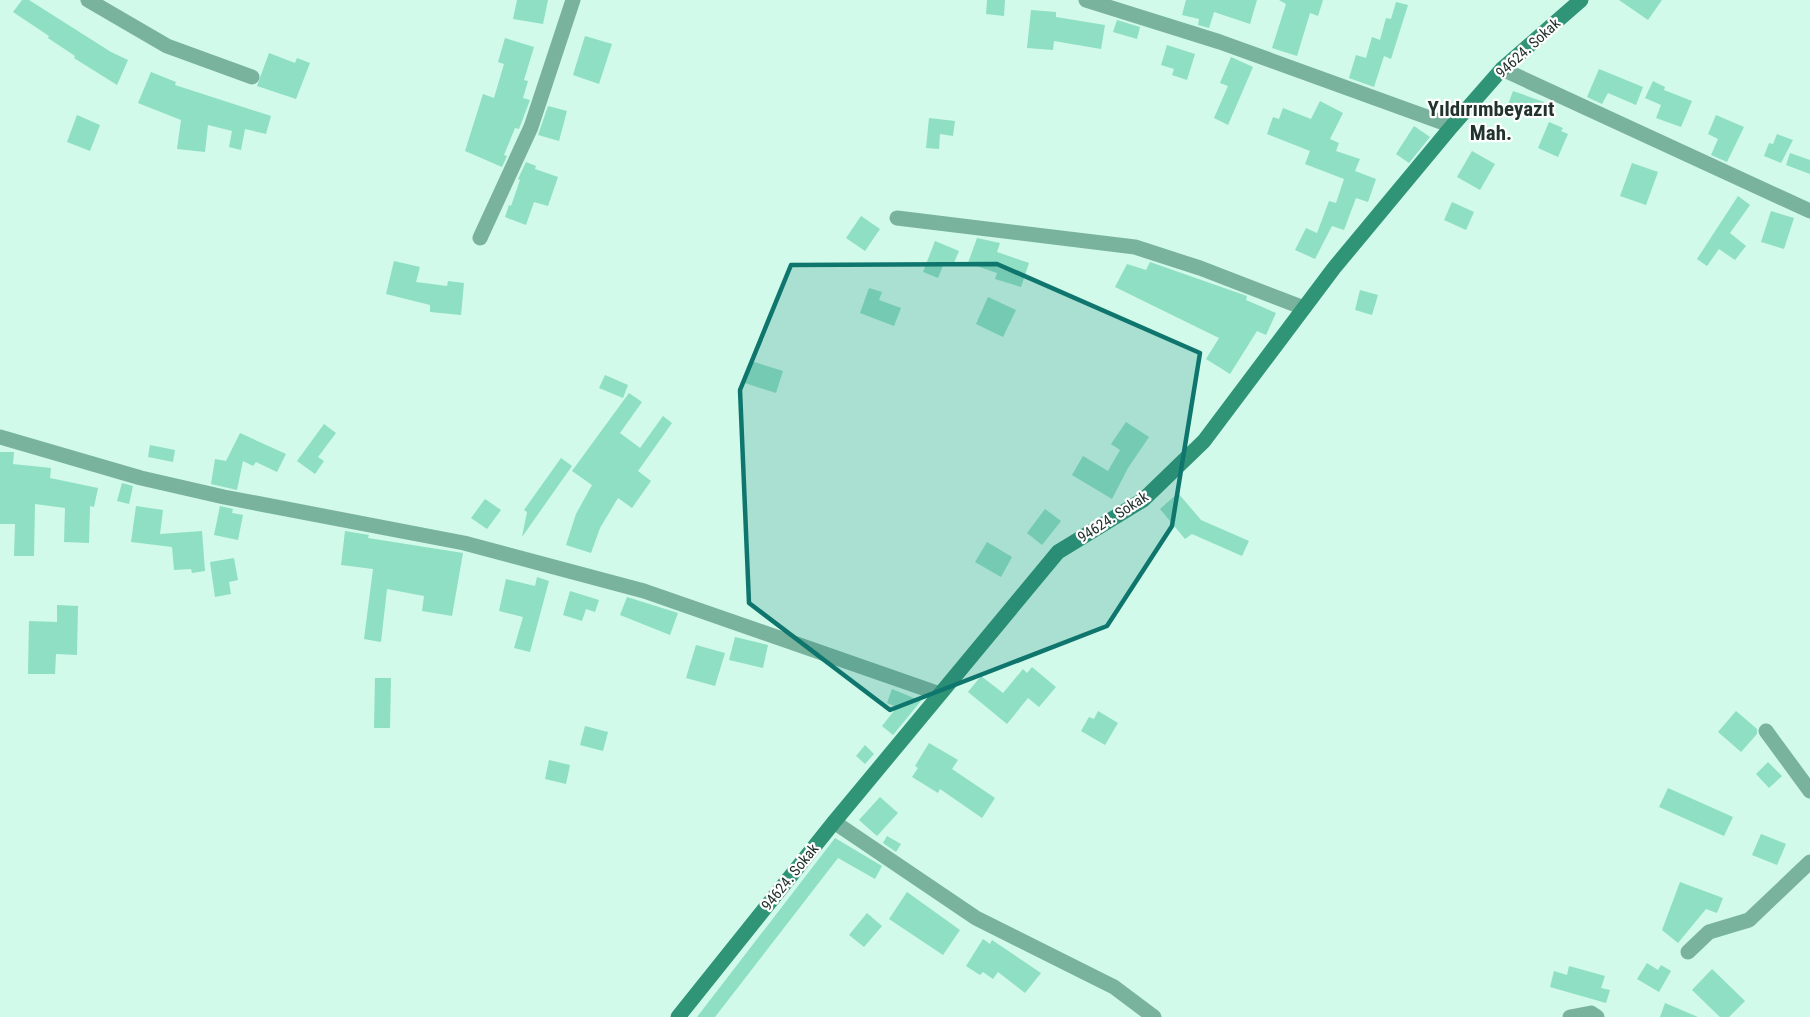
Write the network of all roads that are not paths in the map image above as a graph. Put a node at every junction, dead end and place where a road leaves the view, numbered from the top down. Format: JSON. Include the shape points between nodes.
{"nodes":[{"id":1,"x":88,"y":0,"type":"edge"},
{"id":2,"x":573,"y":0,"type":"edge"},
{"id":3,"x":1086,"y":0,"type":"edge"},
{"id":4,"x":1581,"y":0,"type":"edge"},
{"id":5,"x":1502,"y":69,"type":"junction"},
{"id":6,"x":252,"y":77,"type":"dead end"},
{"id":7,"x":1452,"y":126,"type":"junction"},
{"id":8,"x":1810,"y":212,"type":"edge"},
{"id":9,"x":897,"y":218,"type":"dead end"},
{"id":10,"x":480,"y":238,"type":"dead end"},
{"id":11,"x":1304,"y":308,"type":"junction"},
{"id":12,"x":0,"y":437,"type":"edge"},
{"id":13,"x":940,"y":694,"type":"junction"},
{"id":14,"x":1766,"y":731,"type":"dead end"},
{"id":15,"x":1810,"y":791,"type":"edge"},
{"id":16,"x":834,"y":822,"type":"junction"},
{"id":17,"x":1810,"y":862,"type":"edge"},
{"id":18,"x":1688,"y":952,"type":"dead end"},
{"id":19,"x":678,"y":1017,"type":"edge"},
{"id":20,"x":1154,"y":1017,"type":"edge"},
{"id":21,"x":1570,"y":1017,"type":"edge"},
{"id":22,"x":1597,"y":1017,"type":"edge"}],
"edges":[{"from":1,"to":6,"type":"street","via":[[167,46]]},
{"from":2,"to":10,"type":"street","via":[[531,127]]},
{"from":3,"to":7,"type":"street","via":[[1220,42]]},
{"from":4,"to":5,"type":"street","name":"94624. Sokak"},
{"from":5,"to":7,"type":"street","name":"94624. Sokak"},
{"from":5,"to":8,"type":"street"},
{"from":7,"to":11,"type":"street","name":"94624. Sokak"},
{"from":9,"to":11,"type":"street","via":[[1135,247],[1200,267]]},
{"from":11,"to":13,"type":"street","name":"94624. Sokak","via":[[1204,441],[1143,500],[1058,552]]},
{"from":12,"to":13,"type":"street","via":[[141,478],[464,543],[644,591]]},
{"from":13,"to":16,"type":"street","name":"94624. Sokak"},
{"from":14,"to":15,"type":"street"},
{"from":16,"to":19,"type":"street","name":"94624. Sokak"},
{"from":16,"to":20,"type":"street","via":[[976,918],[1114,987]]},
{"from":17,"to":18,"type":"street","via":[[1749,920],[1709,932]]},
{"from":21,"to":22,"type":"street","via":[[1591,1013]]}]}
